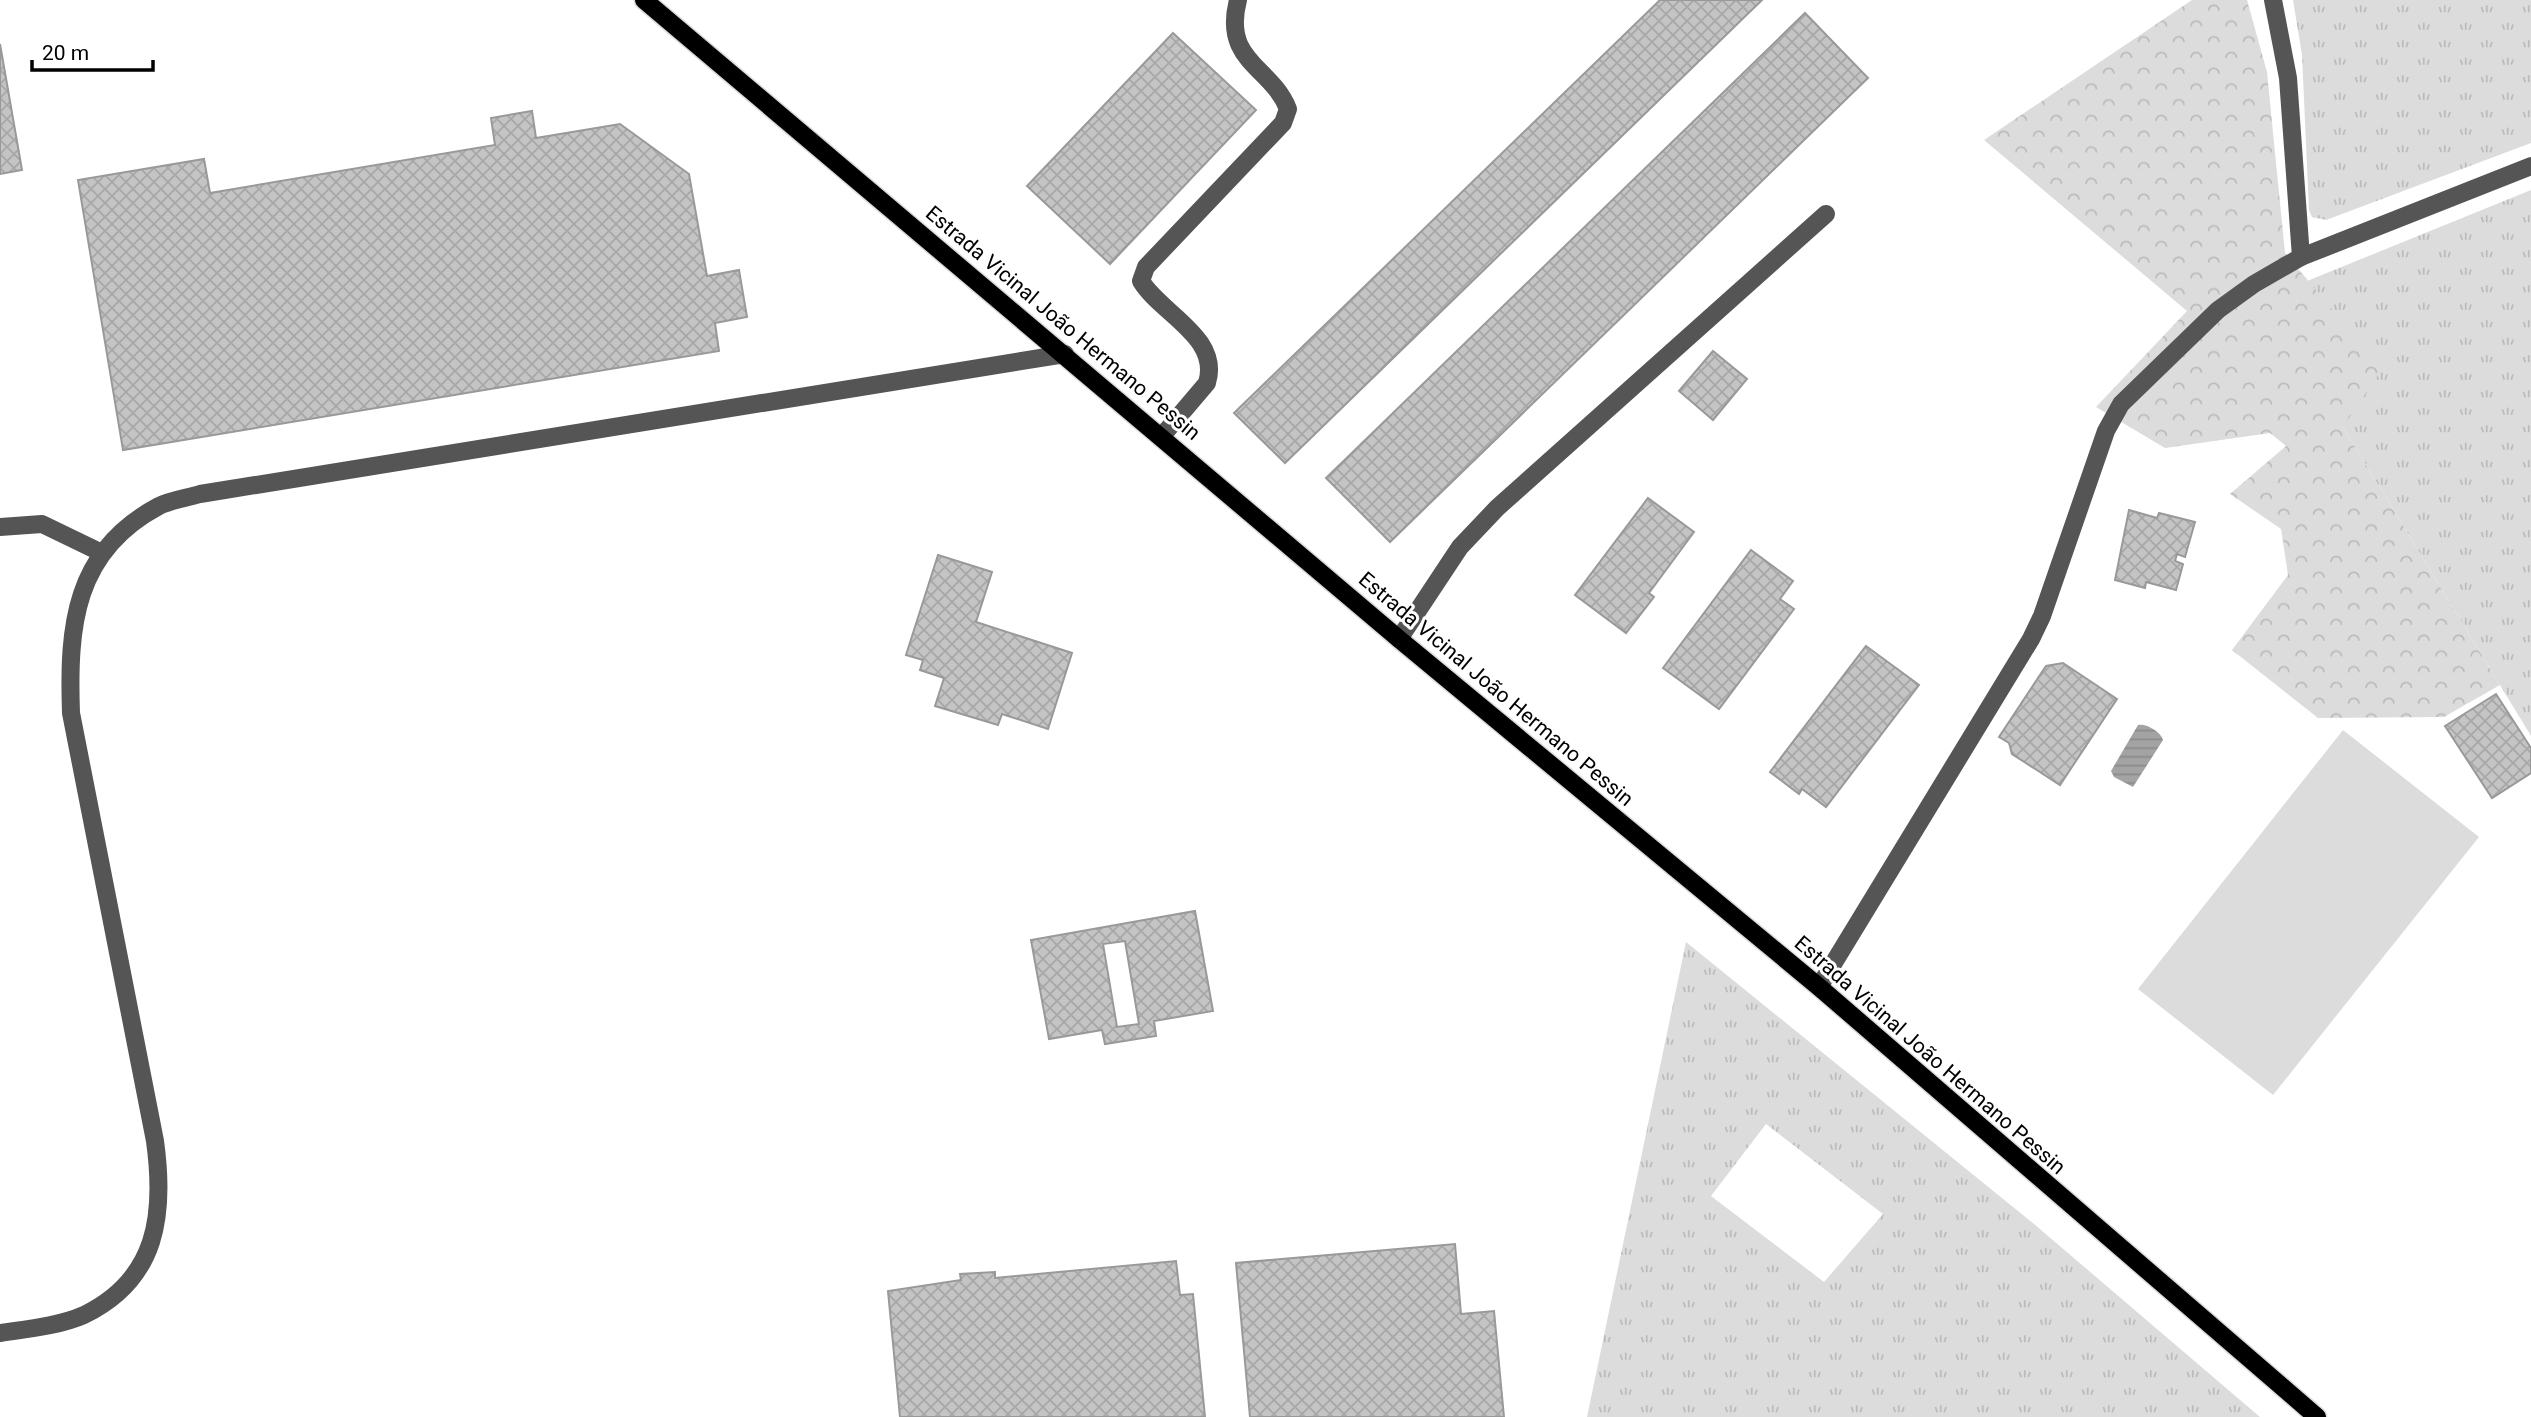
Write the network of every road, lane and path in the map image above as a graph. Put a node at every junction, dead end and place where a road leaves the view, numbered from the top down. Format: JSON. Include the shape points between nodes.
{"nodes":[{"id":1,"x":644,"y":0,"type":"edge"},
{"id":2,"x":1238,"y":0,"type":"edge"},
{"id":3,"x":2273,"y":0,"type":"edge"},
{"id":4,"x":2531,"y":166,"type":"edge"},
{"id":5,"x":1826,"y":214,"type":"dead end"},
{"id":6,"x":2301,"y":257,"type":"junction"},
{"id":7,"x":1065,"y":354,"type":"junction"},
{"id":8,"x":1162,"y":436,"type":"junction"},
{"id":9,"x":0,"y":527,"type":"edge"},
{"id":10,"x":102,"y":553,"type":"junction"},
{"id":11,"x":1399,"y":639,"type":"junction"},
{"id":12,"x":1819,"y":988,"type":"junction"},
{"id":13,"x":0,"y":1333,"type":"edge"},
{"id":14,"x":2317,"y":1417,"type":"edge"}],
"edges":[{"from":1,"to":7,"type":"main road","name":"Estrada Vicinal João Hermano Pessin"},
{"from":2,"to":8,"type":"street","via":[[1235,24],[1243,52],[1282,96],[1288,110],[1283,123],[1146,267],[1141,281],[1148,293],[1197,338],[1208,361],[1207,383]]},
{"from":3,"to":6,"type":"street","via":[[2288,78]]},
{"from":4,"to":6,"type":"street"},
{"from":5,"to":11,"type":"street","via":[[1497,508],[1460,547]]},
{"from":6,"to":12,"type":"street","via":[[2218,310],[2121,404],[2097,451],[2031,639]]},
{"from":7,"to":8,"type":"main road","name":"Estrada Vicinal João Hermano Pessin"},
{"from":7,"to":10,"type":"street","via":[[200,494],[161,505],[127,526]]},
{"from":8,"to":11,"type":"main road","name":"Estrada Vicinal João Hermano Pessin"},
{"from":9,"to":10,"type":"street","via":[[42,524]]},
{"from":10,"to":13,"type":"street","via":[[73,618],[71,713],[155,1141],[161,1192],[158,1218],[143,1262],[108,1300],[83,1315]]},
{"from":11,"to":12,"type":"main road","name":"Estrada Vicinal João Hermano Pessin"},
{"from":12,"to":14,"type":"main road","name":"Estrada Vicinal João Hermano Pessin"}]}
